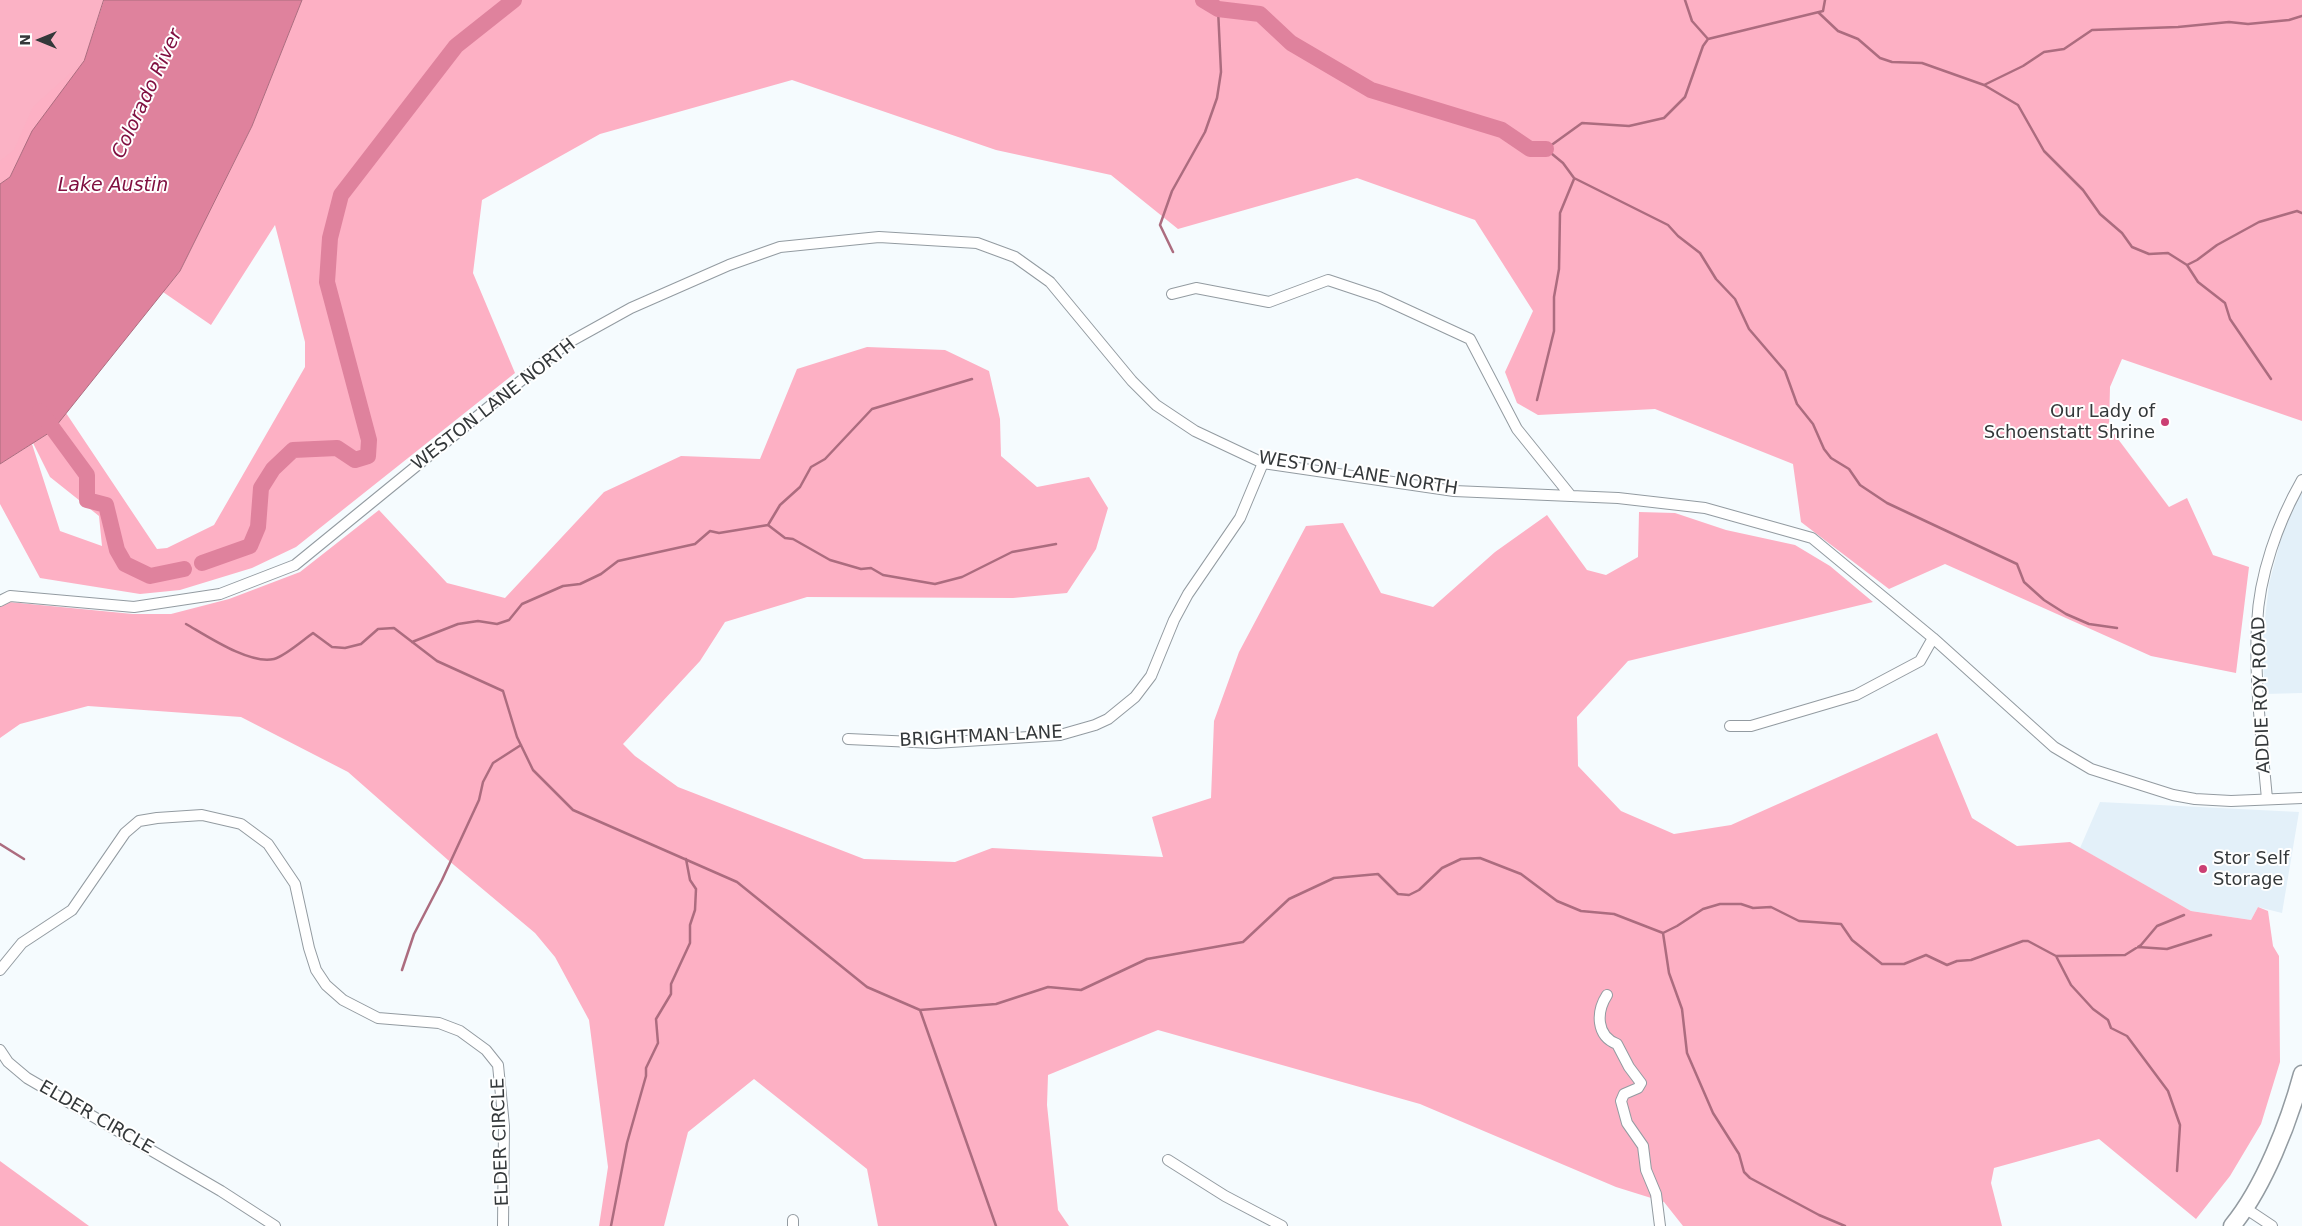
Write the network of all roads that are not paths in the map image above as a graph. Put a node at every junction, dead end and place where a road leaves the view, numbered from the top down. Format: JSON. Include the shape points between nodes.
{"nodes":[{"id":1,"x":1172,"y":294,"type":"dead end"},
{"id":2,"x":1263,"y":462,"type":"junction"},
{"id":3,"x":2302,"y":480,"type":"edge"},
{"id":4,"x":1571,"y":496,"type":"junction"},
{"id":5,"x":0,"y":601,"type":"edge"},
{"id":6,"x":1933,"y":638,"type":"junction"},
{"id":7,"x":1730,"y":726,"type":"dead end"},
{"id":8,"x":848,"y":739,"type":"dead end"},
{"id":9,"x":2302,"y":798,"type":"edge"},
{"id":10,"x":2266,"y":799,"type":"junction"},
{"id":11,"x":0,"y":970,"type":"edge"},
{"id":12,"x":1607,"y":995,"type":"dead end"},
{"id":13,"x":0,"y":1050,"type":"edge"},
{"id":14,"x":2302,"y":1074,"type":"edge"},
{"id":15,"x":1168,"y":1160,"type":"dead end"},
{"id":16,"x":2245,"y":1208,"type":"junction"},
{"id":17,"x":2237,"y":1224,"type":"edge"},
{"id":18,"x":275,"y":1226,"type":"edge"},
{"id":19,"x":503,"y":1226,"type":"edge"},
{"id":20,"x":1282,"y":1226,"type":"edge"},
{"id":21,"x":1660,"y":1226,"type":"edge"},
{"id":22,"x":2272,"y":1226,"type":"edge"}],
"edges":[{"from":1,"to":4,"type":"street","via":[[1196,288],[1268,302],[1328,280],[1379,297],[1470,339],[1517,429]]},
{"from":2,"to":4,"type":"street","name":"WESTON LANE NORTH","via":[[1454,491]]},
{"from":2,"to":5,"type":"street","name":"WESTON LANE NORTH","via":[[1195,432],[1156,405],[1132,381],[1050,282],[1015,258],[977,243],[880,238],[832,241],[780,247],[728,265],[631,308],[566,344],[295,565],[220,594],[134,607],[10,596]]},
{"from":2,"to":8,"type":"street","name":"BRIGHTMAN LANE","via":[[1240,518],[1188,594],[1151,676],[1136,697],[1116,713],[1095,725],[1060,735],[935,742]]},
{"from":3,"to":10,"type":"street","name":"ADDIE ROY ROAD","via":[[2287,507],[2263,580],[2257,623]]},
{"from":4,"to":6,"type":"street","name":"WESTON LANE NORTH","via":[[1705,508],[1812,538]]},
{"from":6,"to":7,"type":"street","via":[[1920,661],[1856,695],[1751,726]]},
{"from":6,"to":10,"type":"street","name":"WESTON LANE NORTH","via":[[2054,747],[2092,769],[2195,799]]},
{"from":9,"to":10,"type":"street","name":"WESTON LANE NORTH"},
{"from":11,"to":19,"type":"street","name":"ELDER CIRCLE","via":[[22,943],[72,910],[125,833],[139,821],[202,815],[241,824],[268,844],[295,884],[308,948],[316,970],[332,990],[343,1000],[378,1018],[440,1023],[460,1031],[486,1050],[498,1065],[504,1126]]},
{"from":12,"to":21,"type":"street","via":[[1600,1013],[1604,1036],[1617,1044],[1641,1082],[1638,1088],[1624,1094],[1621,1101],[1627,1122],[1642,1146],[1646,1170],[1658,1202]]},
{"from":13,"to":18,"type":"street","name":"ELDER CIRCLE","via":[[8,1062],[27,1078]]},
{"from":14,"to":16,"type":"main road","via":[[2272,1158]]},
{"from":15,"to":20,"type":"street","via":[[1225,1196]]},
{"from":16,"to":17,"type":"main road"},
{"from":16,"to":22,"type":"street"}]}
